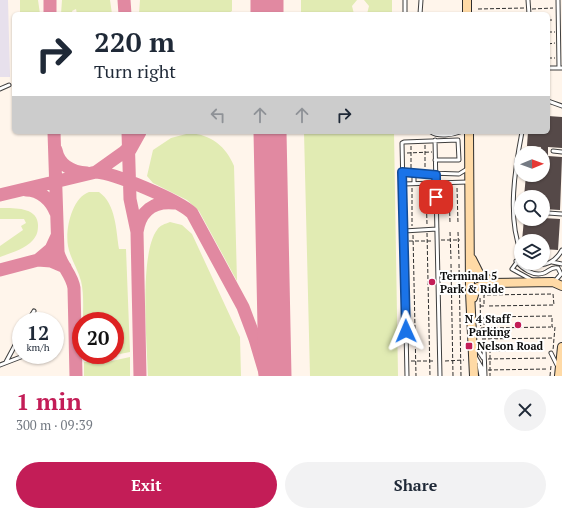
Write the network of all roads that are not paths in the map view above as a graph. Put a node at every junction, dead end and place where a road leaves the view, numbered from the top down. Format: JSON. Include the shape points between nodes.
{"nodes":[{"id":1,"x":405,"y":0,"type":"edge"},
{"id":2,"x":421,"y":0,"type":"edge"},
{"id":3,"x":463,"y":0,"type":"edge"},
{"id":4,"x":467,"y":0,"type":"edge"},
{"id":5,"x":528,"y":0,"type":"edge"},
{"id":6,"x":558,"y":0,"type":"edge"},
{"id":7,"x":405,"y":12,"type":"edge"},
{"id":8,"x":420,"y":12,"type":"edge"},
{"id":9,"x":466,"y":12,"type":"edge"},
{"id":10,"x":467,"y":12,"type":"edge"},
{"id":11,"x":530,"y":12,"type":"edge"},
{"id":12,"x":550,"y":68,"type":"edge"},
{"id":13,"x":561,"y":68,"type":"edge"},
{"id":14,"x":9,"y":85,"type":"dead end"},
{"id":15,"x":0,"y":88,"type":"edge"},
{"id":16,"x":550,"y":102,"type":"edge"},
{"id":17,"x":562,"y":106,"type":"edge"},
{"id":18,"x":434,"y":134,"type":"edge"},
{"id":19,"x":452,"y":134,"type":"edge"},
{"id":20,"x":469,"y":134,"type":"edge"},
{"id":21,"x":522,"y":134,"type":"edge"},
{"id":22,"x":435,"y":140,"type":"junction"},
{"id":23,"x":553,"y":151,"type":"dead end"},
{"id":24,"x":562,"y":152,"type":"edge"},
{"id":25,"x":435,"y":160,"type":"junction"},
{"id":26,"x":470,"y":166,"type":"junction"},
{"id":27,"x":402,"y":172,"type":"junction"},
{"id":28,"x":414,"y":172,"type":"junction"},
{"id":29,"x":425,"y":172,"type":"junction"},
{"id":30,"x":436,"y":175,"type":"junction"},
{"id":31,"x":436,"y":182,"type":"junction"},
{"id":32,"x":470,"y":182,"type":"junction"},
{"id":33,"x":414,"y":183,"type":"junction"},
{"id":34,"x":424,"y":183,"type":"junction"},
{"id":35,"x":403,"y":184,"type":"junction"},
{"id":36,"x":514,"y":190,"type":"edge"},
{"id":37,"x":550,"y":213,"type":"edge"},
{"id":38,"x":562,"y":214,"type":"edge"},
{"id":39,"x":437,"y":229,"type":"junction"},
{"id":40,"x":404,"y":231,"type":"junction"},
{"id":41,"x":562,"y":250,"type":"edge"},
{"id":42,"x":471,"y":256,"type":"junction"},
{"id":43,"x":552,"y":262,"type":"joint"},
{"id":44,"x":562,"y":264,"type":"edge"},
{"id":45,"x":534,"y":278,"type":"junction"},
{"id":46,"x":553,"y":282,"type":"junction"},
{"id":47,"x":493,"y":283,"type":"junction"},
{"id":48,"x":562,"y":286,"type":"edge"},
{"id":49,"x":472,"y":303,"type":"junction"},
{"id":50,"x":473,"y":344,"type":"junction"},
{"id":51,"x":562,"y":347,"type":"edge"},
{"id":52,"x":484,"y":349,"type":"dead end"},
{"id":53,"x":12,"y":351,"type":"edge"},
{"id":54,"x":552,"y":353,"type":"road end"},
{"id":55,"x":474,"y":354,"type":"junction"},
{"id":56,"x":12,"y":360,"type":"edge"},
{"id":57,"x":486,"y":360,"type":"junction"},
{"id":58,"x":6,"y":362,"type":"junction"},
{"id":59,"x":0,"y":365,"type":"edge"},
{"id":60,"x":559,"y":373,"type":"edge"},
{"id":61,"x":407,"y":376,"type":"edge"},
{"id":62,"x":440,"y":376,"type":"edge"},
{"id":63,"x":474,"y":376,"type":"edge"},
{"id":64,"x":483,"y":376,"type":"edge"}],
"edges":[{"from":1,"to":7,"type":"lane"},
{"from":2,"to":8,"type":"lane"},
{"from":3,"to":9,"type":"street"},
{"from":4,"to":10,"type":"street"},
{"from":5,"to":11,"type":"lane"},
{"from":6,"to":13,"type":"lane"},
{"from":12,"to":13,"type":"lane"},
{"from":14,"to":15,"type":"lane"},
{"from":16,"to":17,"type":"lane"},
{"from":18,"to":19,"type":"lane"},
{"from":20,"to":26,"type":"street"},
{"from":21,"to":36,"type":"lane"},
{"from":22,"to":25,"type":"lane"},
{"from":22,"to":25,"type":"lane","via":[[458,140],[459,160]]},
{"from":22,"to":27,"type":"lane","via":[[404,142]]},
{"from":23,"to":24,"type":"lane"},
{"from":25,"to":30,"type":"lane"},
{"from":26,"to":30,"type":"lane","via":[[459,174]]},
{"from":26,"to":32,"type":"street"},
{"from":27,"to":28,"type":"lane"},
{"from":27,"to":35,"type":"lane"},
{"from":28,"to":29,"type":"lane"},
{"from":28,"to":33,"type":"lane"},
{"from":29,"to":30,"type":"lane"},
{"from":29,"to":34,"type":"lane"},
{"from":30,"to":31,"type":"lane"},
{"from":31,"to":32,"type":"lane"},
{"from":31,"to":34,"type":"lane"},
{"from":31,"to":39,"type":"lane"},
{"from":32,"to":42,"type":"street"},
{"from":33,"to":34,"type":"lane"},
{"from":33,"to":35,"type":"lane"},
{"from":35,"to":40,"type":"lane"},
{"from":37,"to":38,"type":"lane"},
{"from":39,"to":40,"type":"lane"},
{"from":39,"to":62,"type":"lane"},
{"from":40,"to":61,"type":"lane"},
{"from":41,"to":43,"type":"lane"},
{"from":42,"to":47,"type":"street","via":[[479,273]]},
{"from":42,"to":49,"type":"street"},
{"from":43,"to":44,"type":"lane"},
{"from":45,"to":45,"type":"lane","via":[[512,268],[516,261],[523,268]]},
{"from":45,"to":46,"type":"street"},
{"from":45,"to":46,"type":"lane","via":[[552,268],[558,268],[561,276]]},
{"from":45,"to":47,"type":"street"},
{"from":46,"to":48,"type":"street"},
{"from":47,"to":49,"type":"street","via":[[482,284],[476,288]]},
{"from":49,"to":50,"type":"street"},
{"from":50,"to":55,"type":"street"},
{"from":50,"to":57,"type":"lane"},
{"from":51,"to":60,"type":"street"},
{"from":52,"to":57,"type":"lane"},
{"from":53,"to":58,"type":"lane"},
{"from":54,"to":60,"type":"lane"},
{"from":55,"to":63,"type":"street"},
{"from":55,"to":64,"type":"lane","via":[[480,363]]},
{"from":56,"to":58,"type":"lane"},
{"from":57,"to":64,"type":"lane"},
{"from":58,"to":59,"type":"lane"}]}
